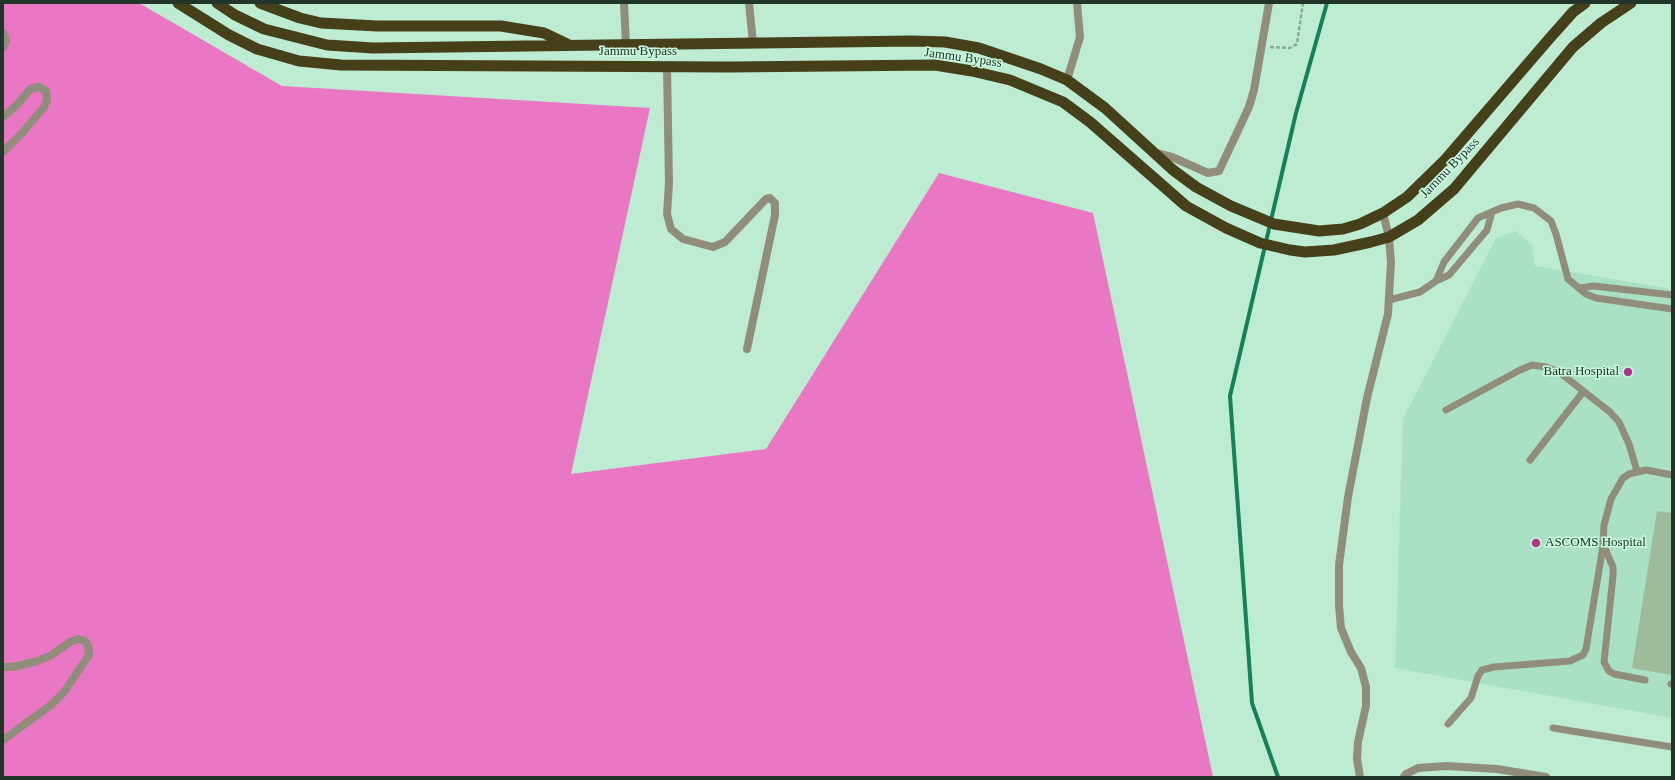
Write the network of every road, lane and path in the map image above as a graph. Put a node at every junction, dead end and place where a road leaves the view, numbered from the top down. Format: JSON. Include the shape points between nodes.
{"nodes":[{"id":1,"x":178,"y":3,"type":"edge"},
{"id":2,"x":217,"y":3,"type":"edge"},
{"id":3,"x":260,"y":3,"type":"edge"},
{"id":4,"x":624,"y":3,"type":"edge"},
{"id":5,"x":750,"y":3,"type":"edge"},
{"id":6,"x":1078,"y":3,"type":"edge"},
{"id":7,"x":1268,"y":3,"type":"edge"},
{"id":8,"x":1303,"y":3,"type":"edge"},
{"id":9,"x":1585,"y":3,"type":"edge"},
{"id":10,"x":1631,"y":3,"type":"edge"},
{"id":11,"x":3,"y":33,"type":"edge"},
{"id":12,"x":753,"y":43,"type":"junction"},
{"id":13,"x":570,"y":45,"type":"junction"},
{"id":14,"x":626,"y":45,"type":"junction"},
{"id":15,"x":3,"y":47,"type":"edge"},
{"id":16,"x":1262,"y":47,"type":"junction"},
{"id":17,"x":667,"y":66,"type":"junction"},
{"id":18,"x":1067,"y":80,"type":"junction"},
{"id":19,"x":3,"y":116,"type":"edge"},
{"id":20,"x":3,"y":152,"type":"edge"},
{"id":21,"x":1155,"y":153,"type":"junction"},
{"id":22,"x":1492,"y":212,"type":"junction"},
{"id":23,"x":1383,"y":214,"type":"junction"},
{"id":24,"x":1389,"y":237,"type":"junction"},
{"id":25,"x":1436,"y":281,"type":"junction"},
{"id":26,"x":1580,"y":288,"type":"junction"},
{"id":27,"x":1672,"y":295,"type":"edge"},
{"id":28,"x":1389,"y":300,"type":"junction"},
{"id":29,"x":1672,"y":309,"type":"edge"},
{"id":30,"x":747,"y":349,"type":"dead end"},
{"id":31,"x":1583,"y":392,"type":"junction"},
{"id":32,"x":1446,"y":410,"type":"dead end"},
{"id":33,"x":1530,"y":460,"type":"dead end"},
{"id":34,"x":1637,"y":471,"type":"junction"},
{"id":35,"x":1672,"y":475,"type":"edge"},
{"id":36,"x":1603,"y":544,"type":"junction"},
{"id":37,"x":3,"y":667,"type":"edge"},
{"id":38,"x":1645,"y":680,"type":"dead end"},
{"id":39,"x":1448,"y":724,"type":"dead end"},
{"id":40,"x":1552,"y":728,"type":"dead end"},
{"id":41,"x":3,"y":740,"type":"edge"},
{"id":42,"x":1672,"y":747,"type":"edge"},
{"id":43,"x":1360,"y":777,"type":"edge"},
{"id":44,"x":1404,"y":777,"type":"edge"},
{"id":45,"x":1546,"y":777,"type":"edge"}],
"edges":[{"from":1,"to":17,"type":"highway","name":"Jammu Bypass","via":[[257,49],[299,61],[341,65]]},
{"from":2,"to":13,"type":"highway","name":"Jammu Bypass","via":[[264,29],[327,45],[373,48]]},
{"from":3,"to":13,"type":"highway","via":[[300,18],[321,22],[348,25],[501,26],[544,33]]},
{"from":4,"to":14,"type":"street"},
{"from":5,"to":12,"type":"street"},
{"from":6,"to":18,"type":"street","via":[[1080,37]]},
{"from":7,"to":16,"type":"street"},
{"from":8,"to":16,"type":"path","via":[[1295,46],[1287,49]]},
{"from":9,"to":23,"type":"highway","name":"Jammu Bypass","via":[[1573,12],[1425,180]]},
{"from":10,"to":24,"type":"highway","name":"Jammu Bypass","via":[[1601,23],[1574,47],[1478,162],[1441,201],[1418,220]]},
{"from":11,"to":15,"type":"street","via":[[6,41]]},
{"from":12,"to":14,"type":"highway","name":"Jammu Bypass"},
{"from":12,"to":18,"type":"highway","name":"Jammu Bypass","via":[[945,42],[978,48]]},
{"from":13,"to":14,"type":"highway","name":"Jammu Bypass"},
{"from":16,"to":21,"type":"street","via":[[1249,107],[1219,171],[1208,173],[1172,157]]},
{"from":17,"to":24,"type":"highway","name":"Jammu Bypass","via":[[935,65],[972,71],[1010,80],[1063,102],[1090,122],[1186,206],[1260,243],[1290,250],[1334,250]]},
{"from":17,"to":30,"type":"street","via":[[667,214],[671,229],[683,239],[713,247],[725,242],[766,199],[770,198],[775,203],[775,216]]},
{"from":18,"to":21,"type":"highway","name":"Jammu Bypass","via":[[1085,92]]},
{"from":19,"to":20,"type":"street","via":[[30,88],[39,87],[46,91],[47,100],[44,107],[24,132]]},
{"from":21,"to":23,"type":"highway","name":"Jammu Bypass","via":[[1196,186],[1232,206],[1274,224],[1319,231],[1360,224]]},
{"from":22,"to":25,"type":"lane","via":[[1478,218],[1444,262]]},
{"from":22,"to":25,"type":"lane","via":[[1487,230],[1449,275]]},
{"from":22,"to":26,"type":"lane","via":[[1518,204],[1534,208],[1546,216],[1554,227],[1568,279]]},
{"from":23,"to":24,"type":"street"},
{"from":24,"to":28,"type":"street"},
{"from":25,"to":28,"type":"lane","via":[[1420,292]]},
{"from":26,"to":27,"type":"lane","via":[[1594,286]]},
{"from":26,"to":29,"type":"lane","via":[[1596,298]]},
{"from":28,"to":43,"type":"street","via":[[1348,497],[1339,565],[1342,628],[1366,687],[1366,706],[1357,759]]},
{"from":31,"to":32,"type":"lane","via":[[1553,369],[1532,366]]},
{"from":31,"to":33,"type":"lane"},
{"from":31,"to":34,"type":"lane","via":[[1619,422]]},
{"from":34,"to":35,"type":"lane","via":[[1655,471]]},
{"from":34,"to":36,"type":"lane","via":[[1623,478],[1611,499],[1604,525]]},
{"from":36,"to":38,"type":"lane","via":[[1613,572],[1604,662],[1614,674]]},
{"from":36,"to":39,"type":"lane","via":[[1583,655],[1570,661],[1482,670],[1471,698]]},
{"from":37,"to":41,"type":"street","via":[[34,662],[50,656],[78,639],[85,641],[88,646],[89,655],[64,692],[51,705]]},
{"from":40,"to":42,"type":"lane"},
{"from":44,"to":45,"type":"street","via":[[1418,768],[1446,766],[1497,769]]}]}
